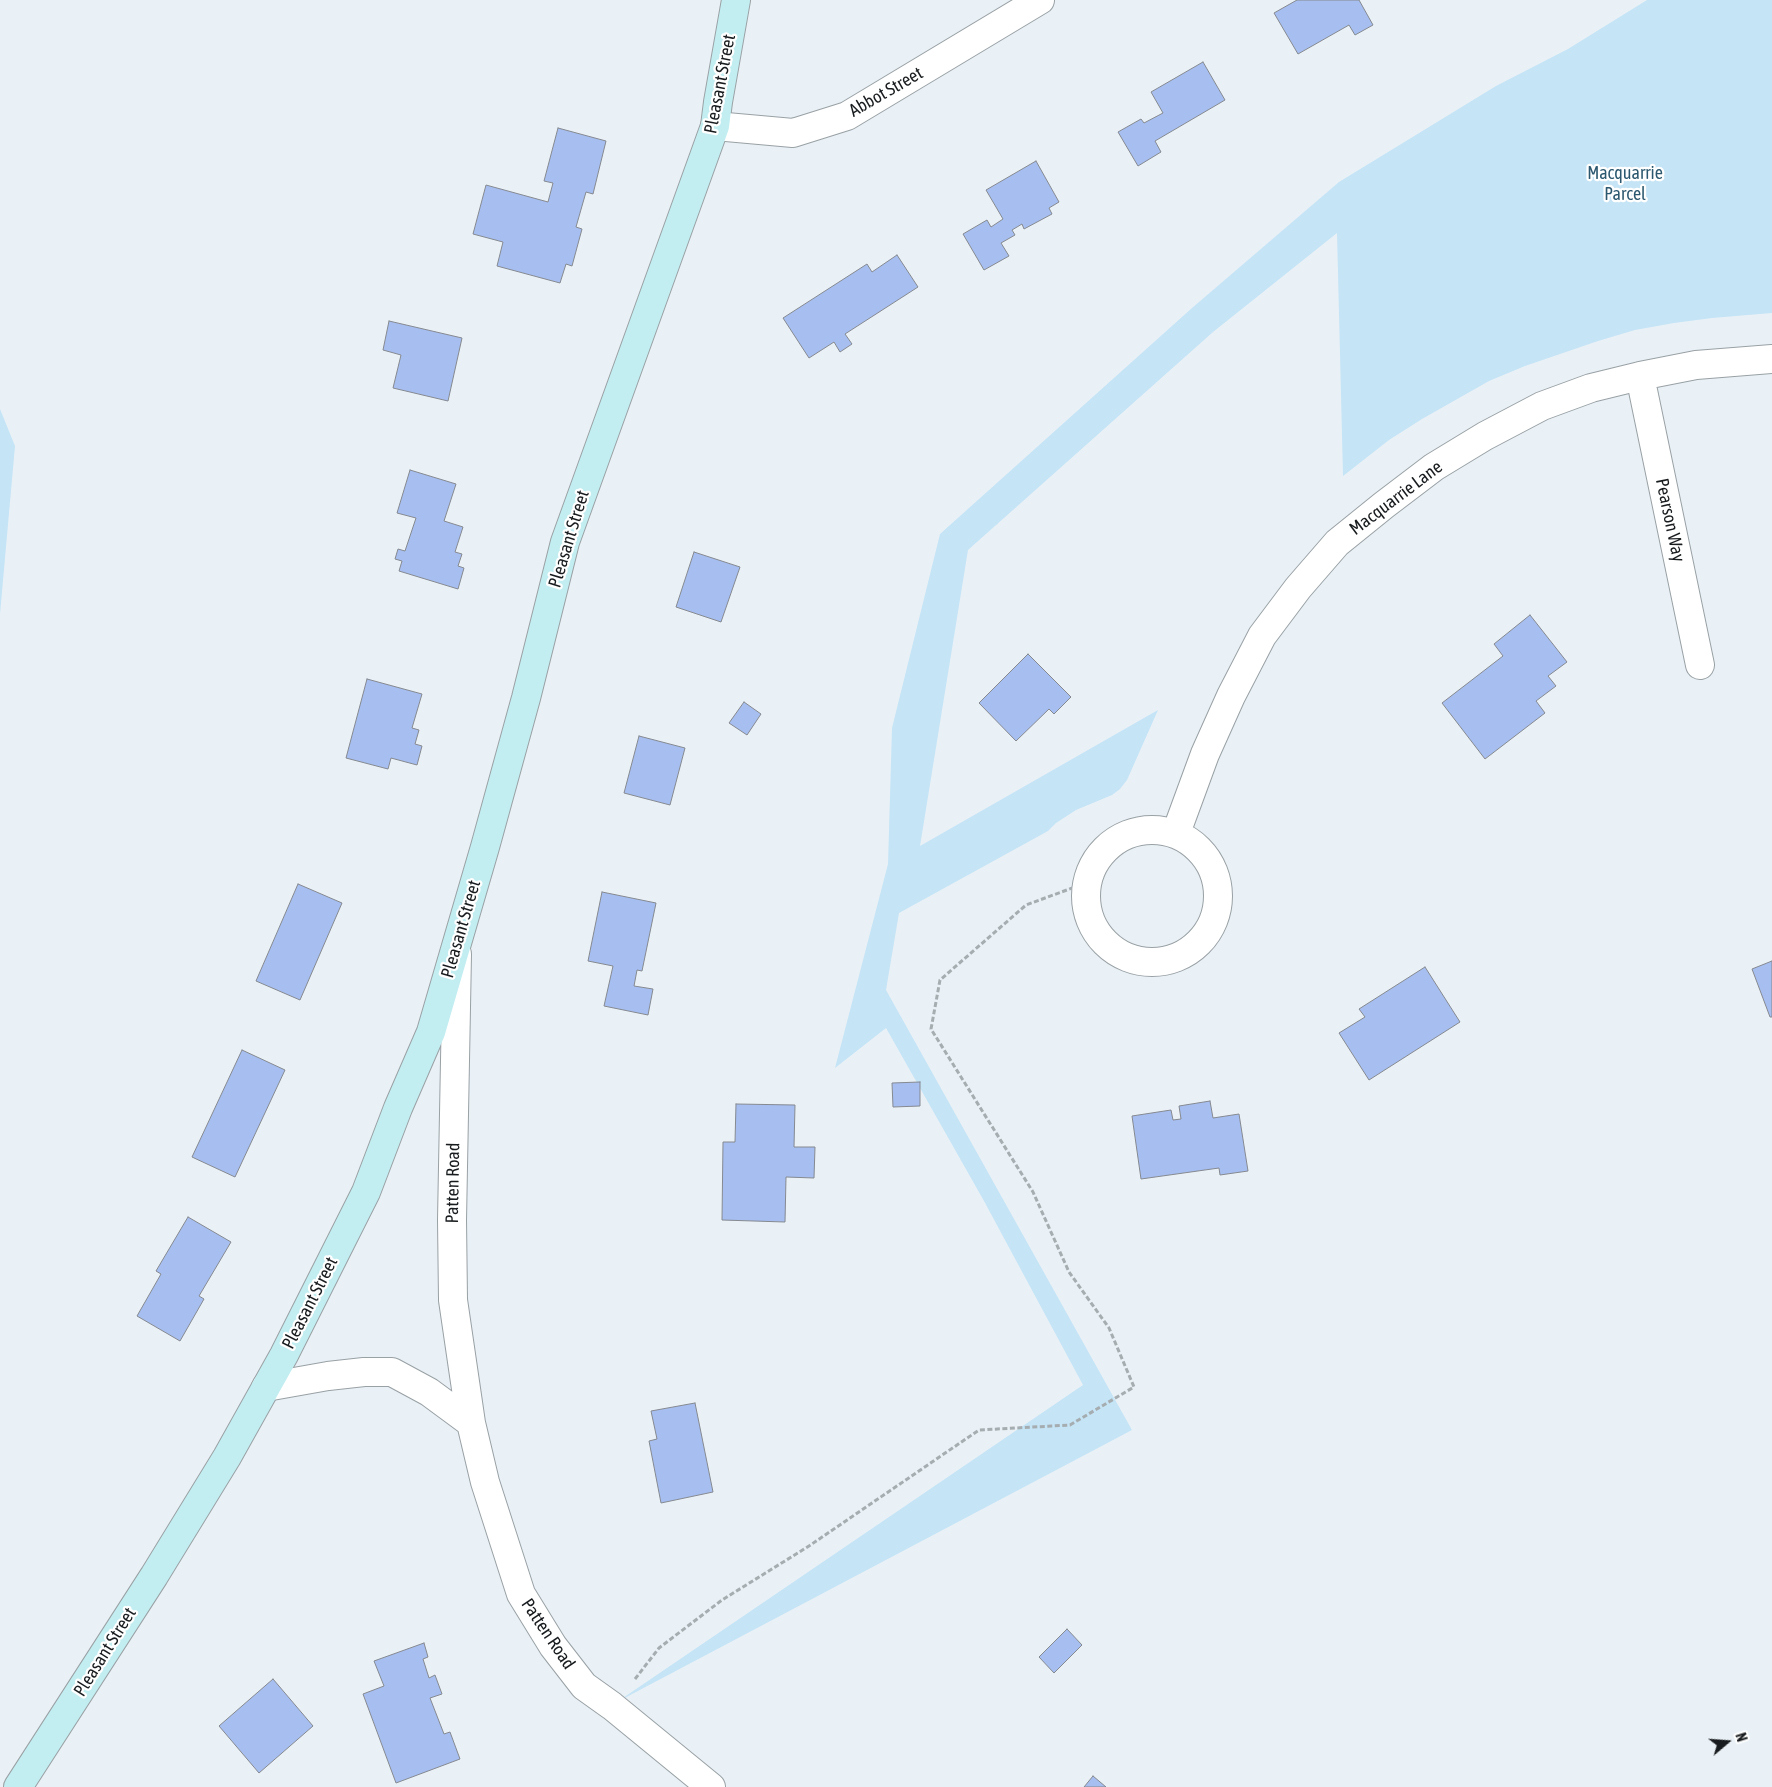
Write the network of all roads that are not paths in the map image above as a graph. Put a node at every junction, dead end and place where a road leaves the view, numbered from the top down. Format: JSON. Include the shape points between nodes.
{"nodes":[{"id":1,"x":736,"y":0,"type":"edge"},
{"id":2,"x":1040,"y":0,"type":"edge"},
{"id":3,"x":715,"y":126,"type":"junction"},
{"id":4,"x":1772,"y":359,"type":"edge"},
{"id":5,"x":1640,"y":376,"type":"junction"},
{"id":6,"x":1700,"y":665,"type":"dead end"},
{"id":7,"x":1176,"y":833,"type":"junction"},
{"id":8,"x":458,"y":940,"type":"junction"},
{"id":9,"x":266,"y":1387,"type":"junction"},
{"id":10,"x":472,"y":1423,"type":"junction"},
{"id":11,"x":18,"y":1787,"type":"edge"},
{"id":12,"x":711,"y":1787,"type":"edge"}],
"edges":[{"from":1,"to":3,"type":"main road","name":"Pleasant Street"},
{"from":2,"to":3,"type":"street","name":"Abbot Street","via":[[847,116],[794,133]]},
{"from":3,"to":8,"type":"main road","name":"Pleasant Street","via":[[565,542],[524,707]]},
{"from":4,"to":5,"type":"street","name":"Macquarrie Lane","via":[[1696,365]]},
{"from":5,"to":6,"type":"street","name":"Pearson Way"},
{"from":5,"to":7,"type":"street","name":"Macquarrie Lane","via":[[1591,388],[1542,406],[1485,436],[1434,467],[1338,543],[1262,636],[1208,746]]},
{"from":7,"to":7,"type":"street","via":[[1153,829],[1130,832],[1110,844],[1095,861],[1086,883],[1086,907],[1093,929],[1108,946],[1128,959],[1149,963],[1170,961],[1189,952],[1204,938],[1215,920],[1219,900],[1217,879],[1208,859],[1194,844]]},
{"from":8,"to":9,"type":"main road","name":"Pleasant Street","via":[[431,1032],[366,1192]]},
{"from":8,"to":10,"type":"street","name":"Patten Road","via":[[453,1300]]},
{"from":9,"to":10,"type":"street","via":[[328,1376],[392,1372],[429,1392]]},
{"from":9,"to":11,"type":"main road","name":"Pleasant Street","via":[[154,1576]]},
{"from":10,"to":12,"type":"street","name":"Patten Road","via":[[485,1482],[521,1594],[553,1646],[584,1686]]}]}
